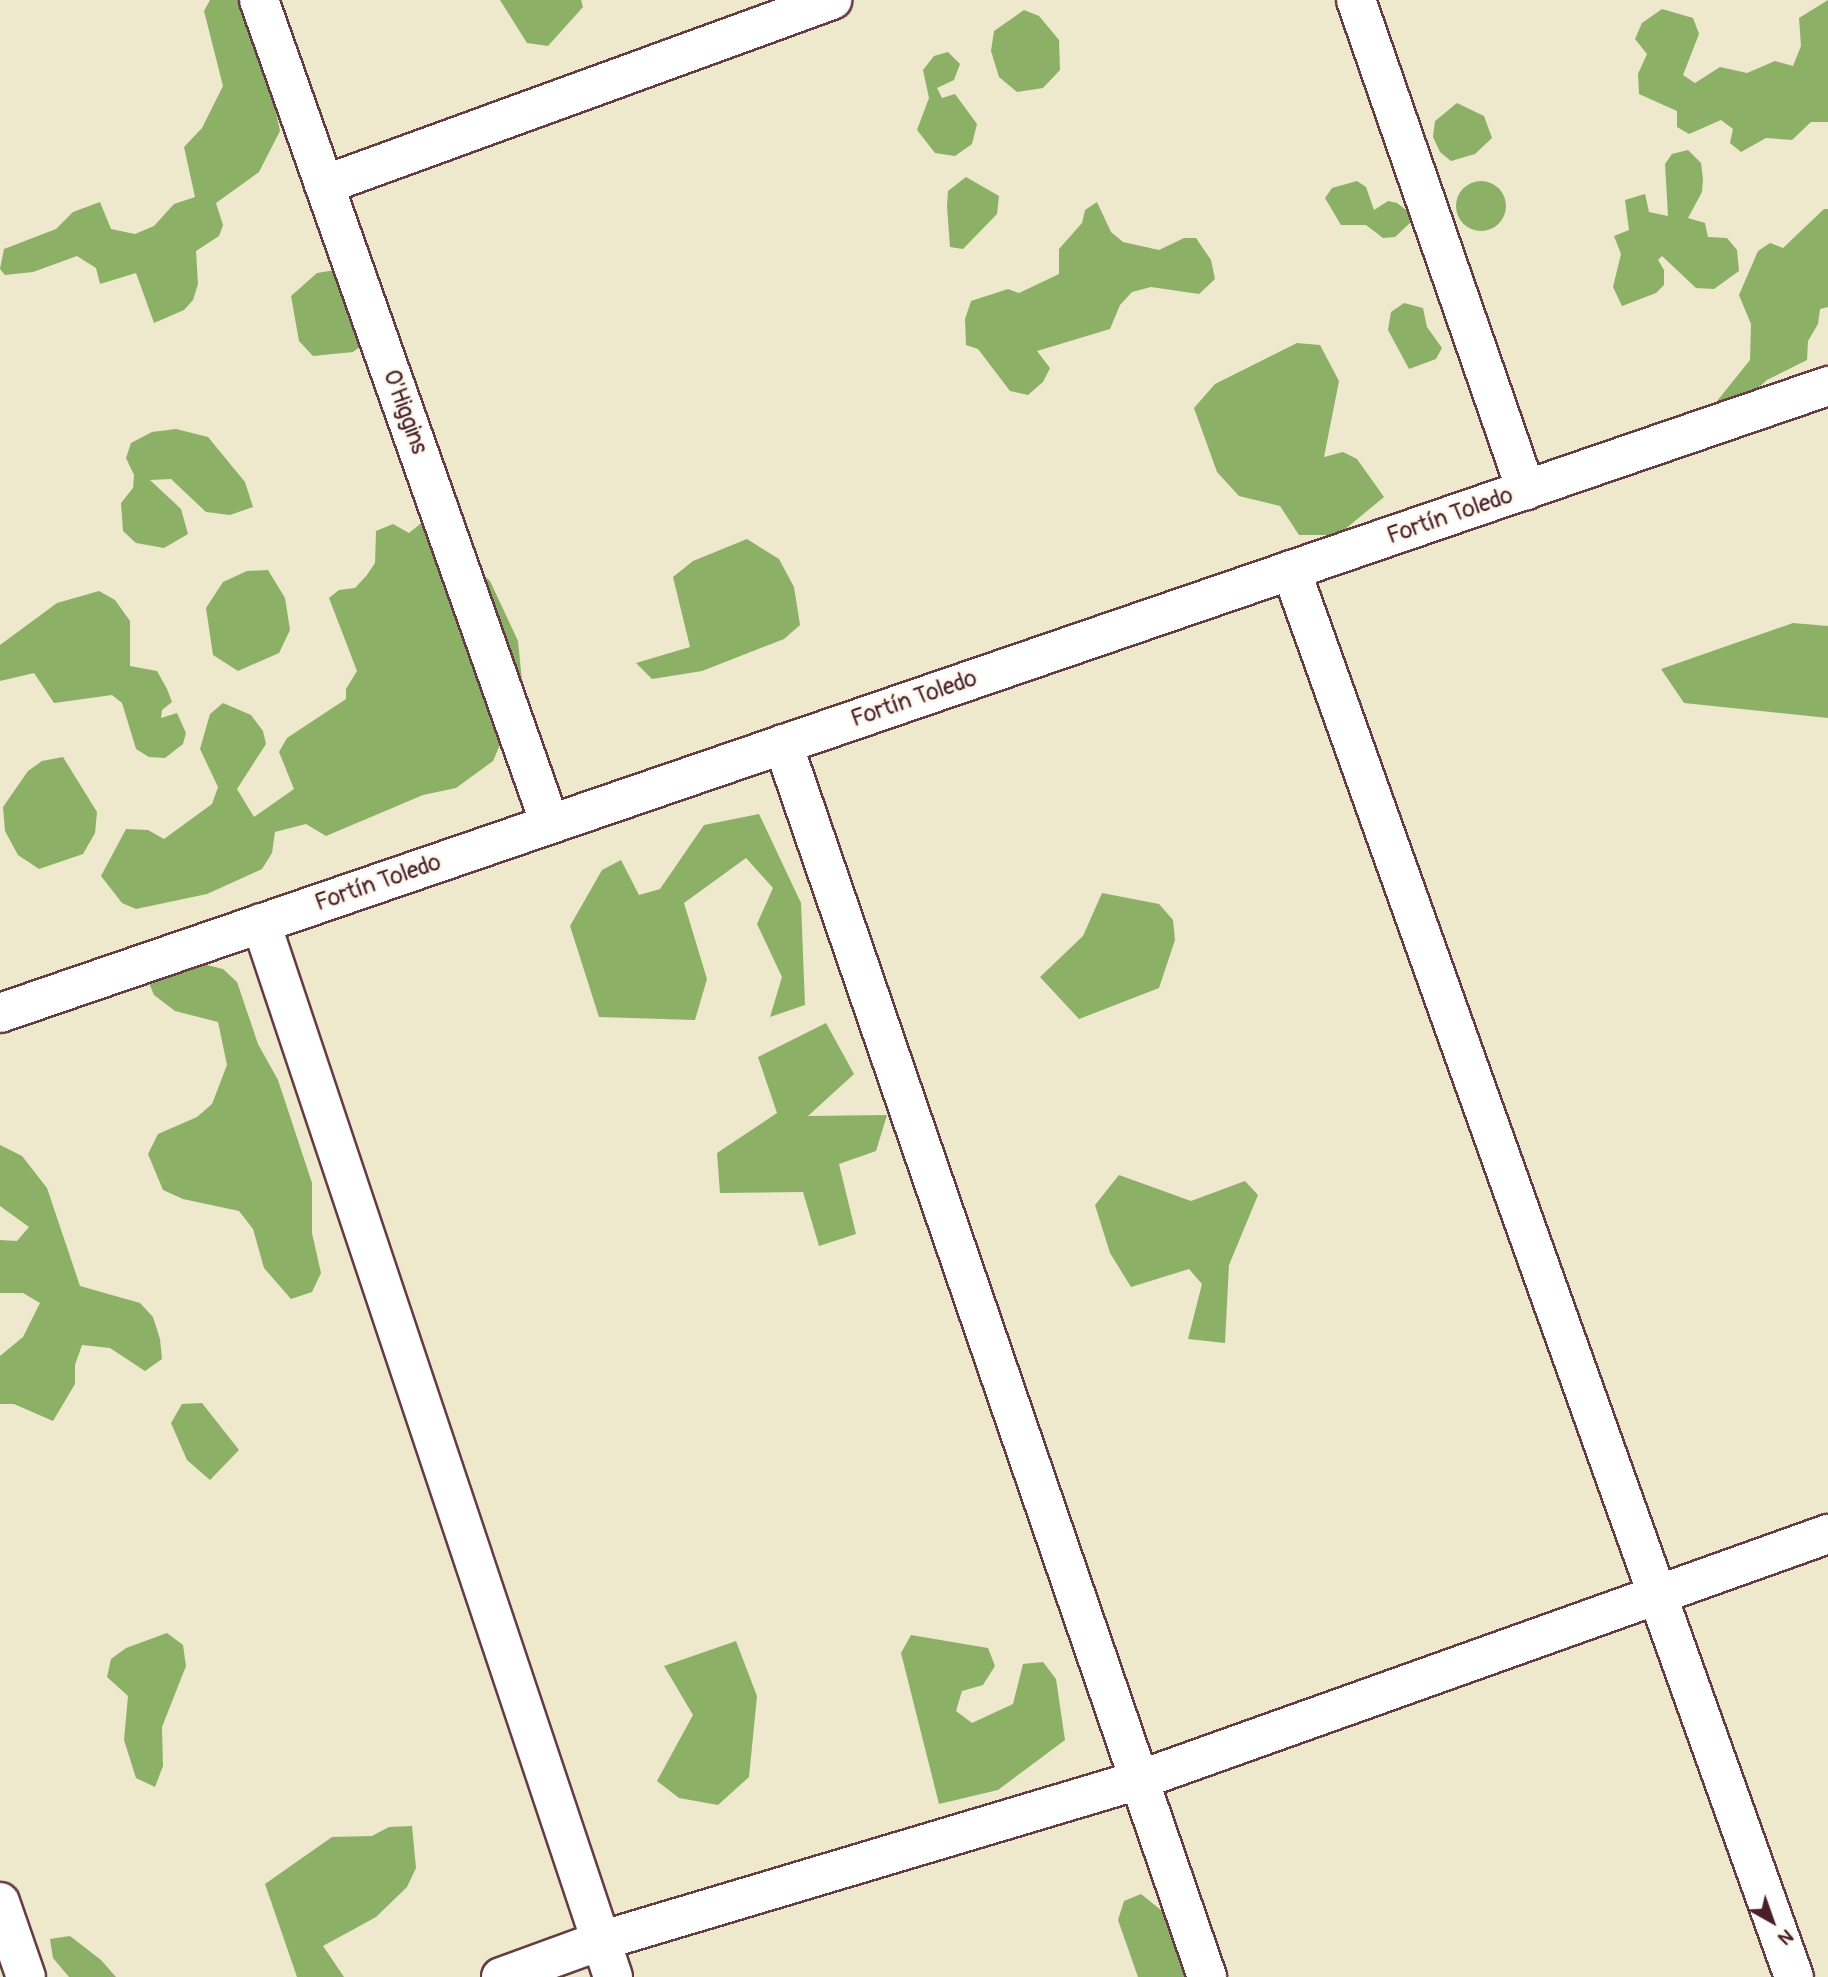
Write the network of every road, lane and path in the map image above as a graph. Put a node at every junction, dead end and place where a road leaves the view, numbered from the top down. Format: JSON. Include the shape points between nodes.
{"nodes":[{"id":1,"x":259,"y":0,"type":"edge"},
{"id":2,"x":832,"y":0,"type":"edge"},
{"id":3,"x":1356,"y":0,"type":"edge"},
{"id":4,"x":324,"y":185,"type":"junction"},
{"id":5,"x":1826,"y":394,"type":"edge"},
{"id":6,"x":1526,"y":489,"type":"junction"},
{"id":7,"x":1291,"y":570,"type":"junction"},
{"id":8,"x":783,"y":744,"type":"junction"},
{"id":9,"x":550,"y":824,"type":"junction"},
{"id":10,"x":261,"y":923,"type":"junction"},
{"id":11,"x":1,"y":1008,"type":"edge"},
{"id":12,"x":1828,"y":1534,"type":"edge"},
{"id":13,"x":1656,"y":1594,"type":"junction"},
{"id":14,"x":1139,"y":1780,"type":"junction"},
{"id":15,"x":0,"y":1902,"type":"edge"},
{"id":16,"x":600,"y":1941,"type":"junction"},
{"id":17,"x":26,"y":1977,"type":"edge"},
{"id":18,"x":501,"y":1977,"type":"edge"},
{"id":19,"x":613,"y":1977,"type":"edge"},
{"id":20,"x":1207,"y":1977,"type":"edge"},
{"id":21,"x":1794,"y":1977,"type":"edge"}],
"edges":[{"from":1,"to":4,"type":"street","name":"O'Higgins"},
{"from":2,"to":4,"type":"street"},
{"from":3,"to":6,"type":"street"},
{"from":4,"to":9,"type":"street","name":"O'Higgins"},
{"from":5,"to":6,"type":"street","name":"Fortín Toledo"},
{"from":6,"to":7,"type":"street","name":"Fortín Toledo"},
{"from":7,"to":8,"type":"street","name":"Fortín Toledo"},
{"from":7,"to":13,"type":"street"},
{"from":8,"to":9,"type":"street","name":"Fortín Toledo"},
{"from":8,"to":14,"type":"street"},
{"from":9,"to":10,"type":"street","name":"Fortín Toledo"},
{"from":10,"to":11,"type":"street","name":"Fortín Toledo"},
{"from":10,"to":16,"type":"street"},
{"from":12,"to":13,"type":"street"},
{"from":13,"to":14,"type":"street"},
{"from":13,"to":21,"type":"street"},
{"from":14,"to":16,"type":"street"},
{"from":14,"to":20,"type":"street"},
{"from":15,"to":17,"type":"street"},
{"from":16,"to":18,"type":"street"},
{"from":16,"to":19,"type":"street"}]}
